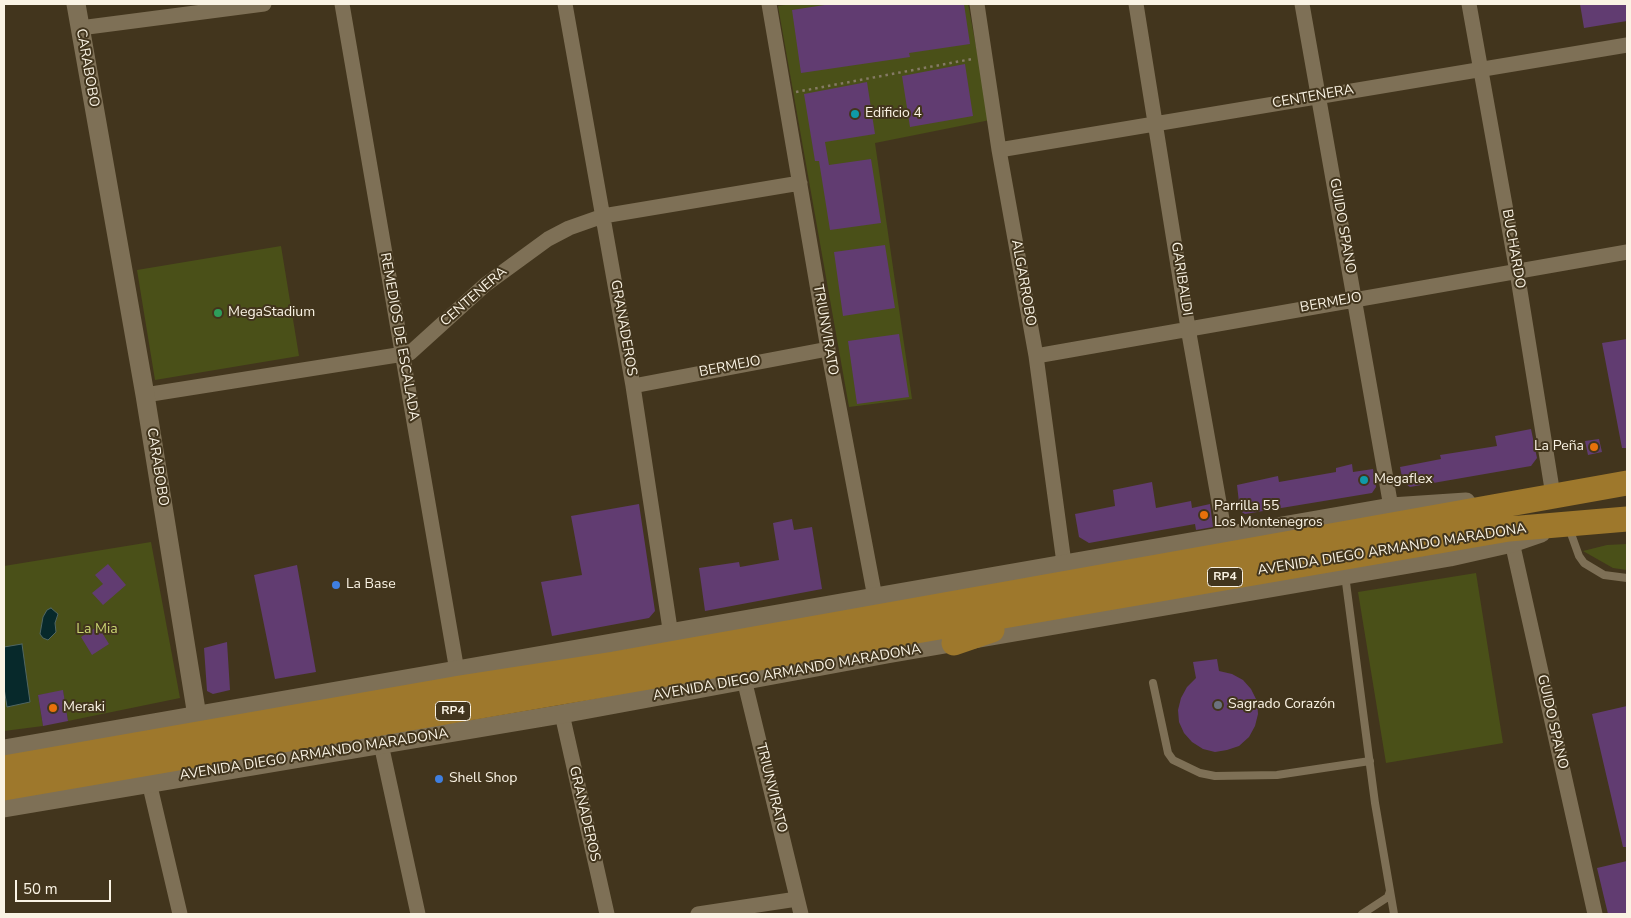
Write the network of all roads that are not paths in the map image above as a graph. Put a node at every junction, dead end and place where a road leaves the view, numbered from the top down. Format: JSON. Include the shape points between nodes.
{"nodes":[{"id":1,"x":76,"y":4,"type":"edge"},
{"id":2,"x":264,"y":4,"type":"edge"},
{"id":3,"x":342,"y":4,"type":"edge"},
{"id":4,"x":565,"y":4,"type":"edge"},
{"id":5,"x":769,"y":4,"type":"edge"},
{"id":6,"x":977,"y":4,"type":"edge"},
{"id":7,"x":1136,"y":4,"type":"edge"},
{"id":8,"x":1302,"y":4,"type":"edge"},
{"id":9,"x":1469,"y":4,"type":"edge"},
{"id":10,"x":80,"y":28,"type":"junction"},
{"id":11,"x":1627,"y":45,"type":"edge"},
{"id":12,"x":1481,"y":69,"type":"junction"},
{"id":13,"x":1320,"y":96,"type":"junction"},
{"id":14,"x":1157,"y":124,"type":"junction"},
{"id":15,"x":999,"y":150,"type":"junction"},
{"id":16,"x":800,"y":183,"type":"junction"},
{"id":17,"x":603,"y":216,"type":"junction"},
{"id":18,"x":1627,"y":252,"type":"edge"},
{"id":19,"x":1517,"y":272,"type":"junction"},
{"id":20,"x":1354,"y":299,"type":"junction"},
{"id":21,"x":1188,"y":328,"type":"junction"},
{"id":22,"x":828,"y":349,"type":"junction"},
{"id":23,"x":402,"y":356,"type":"junction"},
{"id":24,"x":1036,"y":356,"type":"junction"},
{"id":25,"x":633,"y":386,"type":"junction"},
{"id":26,"x":145,"y":396,"type":"junction"},
{"id":27,"x":1627,"y":483,"type":"edge"},
{"id":28,"x":1553,"y":495,"type":"junction"},
{"id":29,"x":1390,"y":507,"type":"junction"},
{"id":30,"x":1627,"y":519,"type":"edge"},
{"id":31,"x":1568,"y":524,"type":"junction"},
{"id":32,"x":1510,"y":536,"type":"junction"},
{"id":33,"x":1227,"y":545,"type":"junction"},
{"id":34,"x":1065,"y":573,"type":"junction"},
{"id":35,"x":1345,"y":575,"type":"junction"},
{"id":36,"x":1627,"y":578,"type":"edge"},
{"id":37,"x":1058,"y":606,"type":"junction"},
{"id":38,"x":881,"y":626,"type":"junction"},
{"id":39,"x":954,"y":643,"type":"junction"},
{"id":40,"x":673,"y":644,"type":"junction"},
{"id":41,"x":707,"y":658,"type":"junction"},
{"id":42,"x":742,"y":671,"type":"junction"},
{"id":43,"x":459,"y":680,"type":"junction"},
{"id":44,"x":1153,"y":683,"type":"dead end"},
{"id":45,"x":562,"y":714,"type":"junction"},
{"id":46,"x":197,"y":716,"type":"junction"},
{"id":47,"x":182,"y":738,"type":"junction"},
{"id":48,"x":381,"y":744,"type":"junction"},
{"id":49,"x":4,"y":749,"type":"edge"},
{"id":50,"x":167,"y":760,"type":"junction"},
{"id":51,"x":1370,"y":762,"type":"junction"},
{"id":52,"x":4,"y":768,"type":"edge"},
{"id":53,"x":149,"y":782,"type":"junction"},
{"id":54,"x":4,"y":788,"type":"edge"},
{"id":55,"x":4,"y":808,"type":"edge"},
{"id":56,"x":1390,"y":891,"type":"junction"},
{"id":57,"x":797,"y":899,"type":"junction"},
{"id":58,"x":180,"y":914,"type":"edge"},
{"id":59,"x":418,"y":914,"type":"edge"},
{"id":60,"x":607,"y":914,"type":"edge"},
{"id":61,"x":698,"y":914,"type":"edge"},
{"id":62,"x":801,"y":914,"type":"edge"},
{"id":63,"x":1362,"y":914,"type":"edge"},
{"id":64,"x":1394,"y":914,"type":"edge"},
{"id":65,"x":1595,"y":914,"type":"edge"}],
"edges":[{"from":1,"to":10,"type":"street","name":"CARABOBO"},
{"from":2,"to":10,"type":"street"},
{"from":3,"to":23,"type":"street","name":"REMEDIOS DE ESCALADA"},
{"from":4,"to":17,"type":"street","name":"GRANADEROS"},
{"from":5,"to":16,"type":"street","name":"TRIUNVIRATO"},
{"from":6,"to":15,"type":"street","name":"ALGARROBO"},
{"from":7,"to":14,"type":"street","name":"GARIBALDI"},
{"from":8,"to":13,"type":"street","name":"GUIDO SPANO"},
{"from":9,"to":12,"type":"street","name":"BUCHARDO"},
{"from":10,"to":26,"type":"street","name":"CARABOBO"},
{"from":11,"to":12,"type":"street","name":"CENTENERA"},
{"from":12,"to":13,"type":"street","name":"CENTENERA"},
{"from":12,"to":19,"type":"street","name":"BUCHARDO"},
{"from":13,"to":14,"type":"street","name":"CENTENERA"},
{"from":13,"to":20,"type":"street","name":"GUIDO SPANO"},
{"from":14,"to":15,"type":"street","name":"CENTENERA"},
{"from":14,"to":21,"type":"street","name":"GARIBALDI"},
{"from":15,"to":24,"type":"street","name":"ALGARROBO"},
{"from":16,"to":17,"type":"street","name":"CENTENERA"},
{"from":16,"to":22,"type":"street","name":"TRIUNVIRATO"},
{"from":17,"to":23,"type":"street","name":"CENTENERA","via":[[548,239],[485,285],[427,339]]},
{"from":17,"to":25,"type":"street","name":"GRANADEROS"},
{"from":18,"to":19,"type":"street","name":"BERMEJO"},
{"from":19,"to":20,"type":"street","name":"BERMEJO"},
{"from":19,"to":28,"type":"street","name":"BUCHARDO"},
{"from":20,"to":21,"type":"street","name":"BERMEJO"},
{"from":20,"to":29,"type":"street","name":"GUIDO SPANO"},
{"from":21,"to":24,"type":"street","name":"BERMEJO"},
{"from":21,"to":33,"type":"street","name":"GARIBALDI"},
{"from":22,"to":25,"type":"street","name":"BERMEJO"},
{"from":22,"to":38,"type":"street","name":"TRIUNVIRATO"},
{"from":23,"to":26,"type":"street","name":"CENTENERA"},
{"from":23,"to":43,"type":"street","name":"REMEDIOS DE ESCALADA"},
{"from":24,"to":34,"type":"street","name":"ALGARROBO"},
{"from":25,"to":40,"type":"street","name":"GRANADEROS"},
{"from":26,"to":46,"type":"street","name":"CARABOBO"},
{"from":27,"to":28,"type":"main road","name":"AVENIDA DIEGO ARMANDO MARADONA","number":"RP4"},
{"from":28,"to":29,"type":"street","name":"AVENIDA DIEGO ARMANDO MARADONA"},
{"from":28,"to":33,"type":"main road","name":"AVENIDA DIEGO ARMANDO MARADONA","number":"RP4"},
{"from":29,"to":33,"type":"street","name":"AVENIDA DIEGO ARMANDO MARADONA"},
{"from":30,"to":31,"type":"main road","name":"AVENIDA DIEGO ARMANDO MARADONA","number":"RP4"},
{"from":31,"to":32,"type":"main road","name":"AVENIDA DIEGO ARMANDO MARADONA","number":"RP4"},
{"from":31,"to":36,"type":"lane","via":[[1578,556],[1584,563],[1604,575]]},
{"from":32,"to":35,"type":"street","name":"AVENIDA DIEGO ARMANDO MARADONA","via":[[1450,557]]},
{"from":32,"to":37,"type":"main road","name":"AVENIDA DIEGO ARMANDO MARADONA","number":"RP4"},
{"from":32,"to":65,"type":"street","name":"GUIDO SPANO"},
{"from":33,"to":34,"type":"main road","name":"AVENIDA DIEGO ARMANDO MARADONA","number":"RP4"},
{"from":34,"to":38,"type":"main road","name":"AVENIDA DIEGO ARMANDO MARADONA","number":"RP4"},
{"from":35,"to":39,"type":"street","name":"AVENIDA DIEGO ARMANDO MARADONA"},
{"from":35,"to":51,"type":"lane"},
{"from":37,"to":38,"type":"main road","name":"AVENIDA DIEGO ARMANDO MARADONA","number":"RP4"},
{"from":37,"to":39,"type":"main road"},
{"from":38,"to":39,"type":"street","name":"AVENIDA DIEGO ARMANDO MARADONA"},
{"from":38,"to":40,"type":"street","name":"AVENIDA DIEGO ARMANDO MARADONA"},
{"from":38,"to":41,"type":"main road","name":"AVENIDA DIEGO ARMANDO MARADONA","number":"RP4"},
{"from":38,"to":42,"type":"main road","name":"AVENIDA DIEGO ARMANDO MARADONA","number":"RP4"},
{"from":40,"to":41,"type":"main road","name":"AVENIDA DIEGO ARMANDO MARADONA","number":"RP4"},
{"from":40,"to":43,"type":"street","name":"AVENIDA DIEGO ARMANDO MARADONA"},
{"from":40,"to":43,"type":"main road","name":"AVENIDA DIEGO ARMANDO MARADONA","number":"RP4","via":[[614,664]]},
{"from":41,"to":42,"type":"main road","name":"AVENIDA DIEGO ARMANDO MARADONA","number":"RP4"},
{"from":41,"to":50,"type":"main road","name":"AVENIDA DIEGO ARMANDO MARADONA","number":"RP4"},
{"from":42,"to":45,"type":"street","name":"AVENIDA DIEGO ARMANDO MARADONA"},
{"from":42,"to":57,"type":"street","name":"TRIUNVIRATO"},
{"from":43,"to":46,"type":"street","name":"AVENIDA DIEGO ARMANDO MARADONA"},
{"from":43,"to":47,"type":"main road","name":"AVENIDA DIEGO ARMANDO MARADONA","number":"RP4"},
{"from":44,"to":51,"type":"lane","via":[[1168,753],[1173,760],[1200,773],[1215,776],[1278,775]]},
{"from":45,"to":48,"type":"street","name":"AVENIDA DIEGO ARMANDO MARADONA"},
{"from":45,"to":60,"type":"street","name":"GRANADEROS"},
{"from":46,"to":47,"type":"street"},
{"from":46,"to":49,"type":"street","name":"AVENIDA DIEGO ARMANDO MARADONA"},
{"from":47,"to":50,"type":"street"},
{"from":47,"to":52,"type":"main road","name":"AVENIDA DIEGO ARMANDO MARADONA","number":"RP4"},
{"from":48,"to":53,"type":"street","name":"AVENIDA DIEGO ARMANDO MARADONA"},
{"from":48,"to":59,"type":"street"},
{"from":50,"to":53,"type":"street"},
{"from":50,"to":54,"type":"main road","name":"AVENIDA DIEGO ARMANDO MARADONA","number":"RP4"},
{"from":51,"to":56,"type":"lane"},
{"from":53,"to":55,"type":"street","name":"AVENIDA DIEGO ARMANDO MARADONA"},
{"from":53,"to":58,"type":"street"},
{"from":56,"to":63,"type":"lane","via":[[1388,896]]},
{"from":56,"to":64,"type":"lane"},
{"from":57,"to":61,"type":"street"},
{"from":57,"to":62,"type":"street","name":"TRIUNVIRATO"}]}
